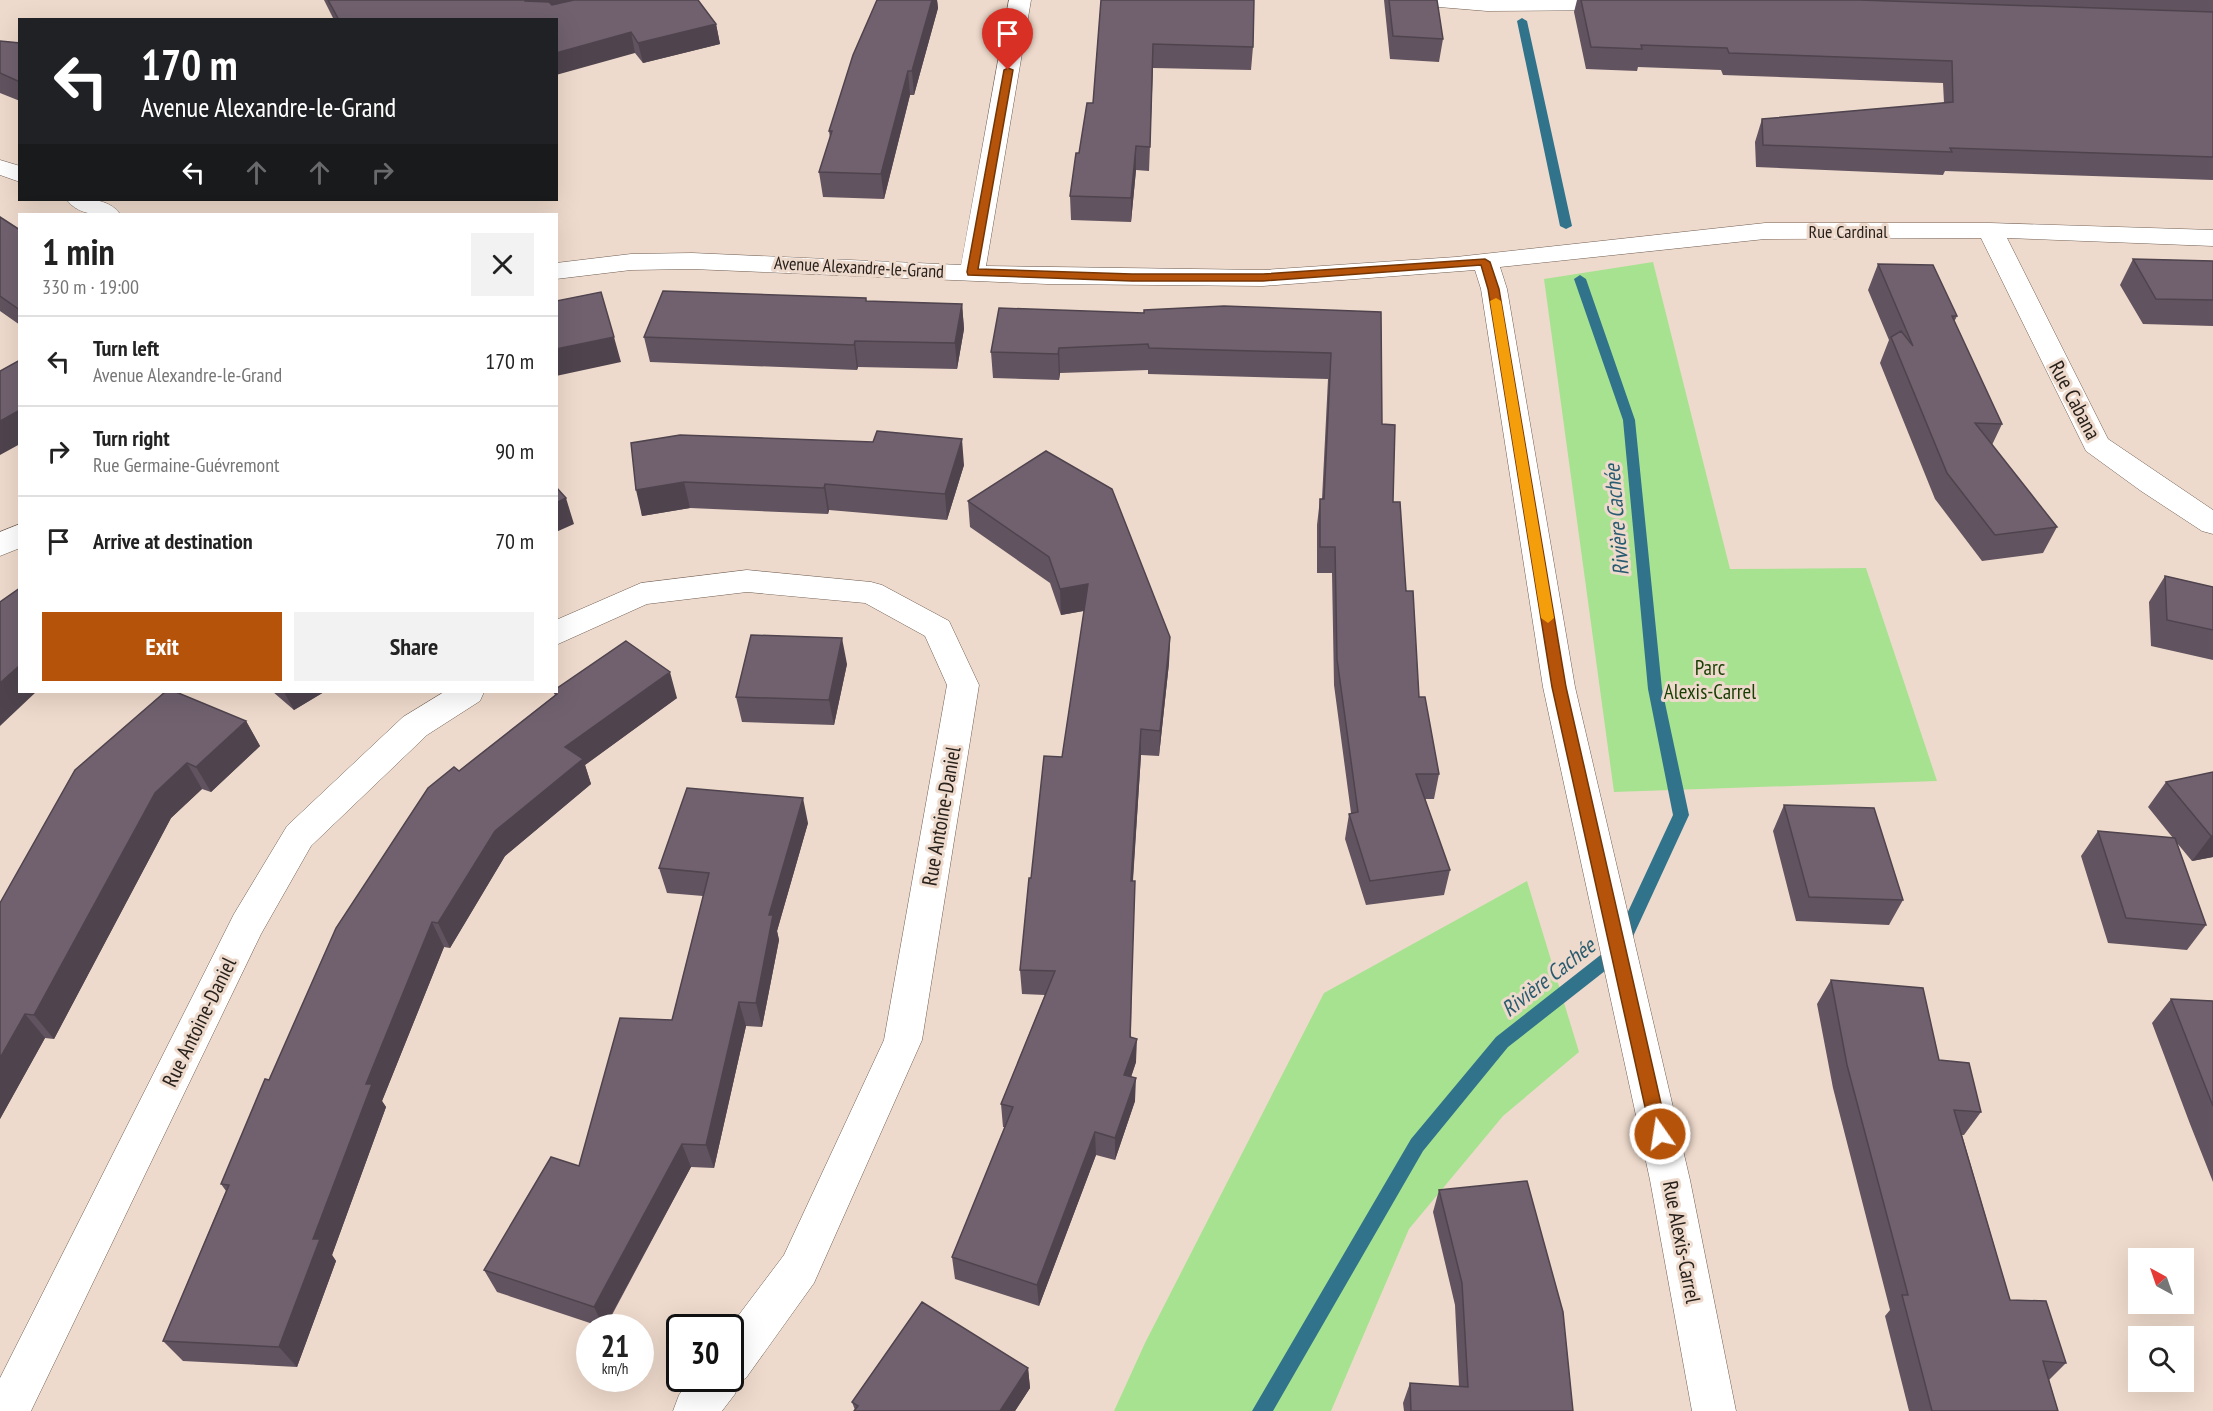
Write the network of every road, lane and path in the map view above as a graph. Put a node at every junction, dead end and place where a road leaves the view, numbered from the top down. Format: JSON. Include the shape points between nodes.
{"nodes":[{"id":1,"x":1020,"y":0,"type":"edge"},
{"id":2,"x":1427,"y":0,"type":"edge"},
{"id":3,"x":1635,"y":4,"type":"edge"},
{"id":4,"x":0,"y":167,"type":"edge"},
{"id":5,"x":18,"y":173,"type":"edge"},
{"id":6,"x":80,"y":201,"type":"edge"},
{"id":7,"x":106,"y":213,"type":"edge"},
{"id":8,"x":1990,"y":230,"type":"junction"},
{"id":9,"x":2213,"y":238,"type":"edge"},
{"id":10,"x":1485,"y":262,"type":"junction"},
{"id":11,"x":558,"y":271,"type":"edge"},
{"id":12,"x":972,"y":272,"type":"junction"},
{"id":13,"x":2213,"y":524,"type":"edge"},
{"id":14,"x":18,"y":535,"type":"edge"},
{"id":15,"x":0,"y":546,"type":"edge"},
{"id":16,"x":558,"y":633,"type":"edge"},
{"id":17,"x":466,"y":693,"type":"edge"},
{"id":18,"x":744,"y":1344,"type":"edge"},
{"id":19,"x":709,"y":1392,"type":"edge"},
{"id":20,"x":7,"y":1411,"type":"edge"},
{"id":21,"x":695,"y":1411,"type":"edge"},
{"id":22,"x":1714,"y":1411,"type":"edge"}],
"edges":[{"from":1,"to":12,"type":"street"},
{"from":2,"to":3,"type":"street"},
{"from":4,"to":5,"type":"street"},
{"from":6,"to":7,"type":"street"},
{"from":8,"to":9,"type":"street","name":"Rue Cardinal"},
{"from":8,"to":10,"type":"street","name":"Rue Cardinal","via":[[1766,231]]},
{"from":8,"to":13,"type":"street","name":"Rue Cabana","via":[[2096,444]]},
{"from":10,"to":12,"type":"street","name":"Avenue Alexandre-le-Grand","via":[[1263,278]]},
{"from":10,"to":22,"type":"street","name":"Rue Alexis-Carrel","via":[[1494,289],[1559,687],[1670,1179]]},
{"from":11,"to":12,"type":"street","name":"Avenue Alexandre-le-Grand","via":[[631,262],[692,261]]},
{"from":14,"to":15,"type":"street"},
{"from":16,"to":18,"type":"street","name":"Rue Antoine-Daniel","via":[[641,594],[747,581],[871,593],[938,629],[963,685],[903,1040],[799,1269]]},
{"from":17,"to":20,"type":"street","name":"Rue Antoine-Daniel","via":[[415,726],[299,836],[247,925]]},
{"from":19,"to":21,"type":"street"}]}
